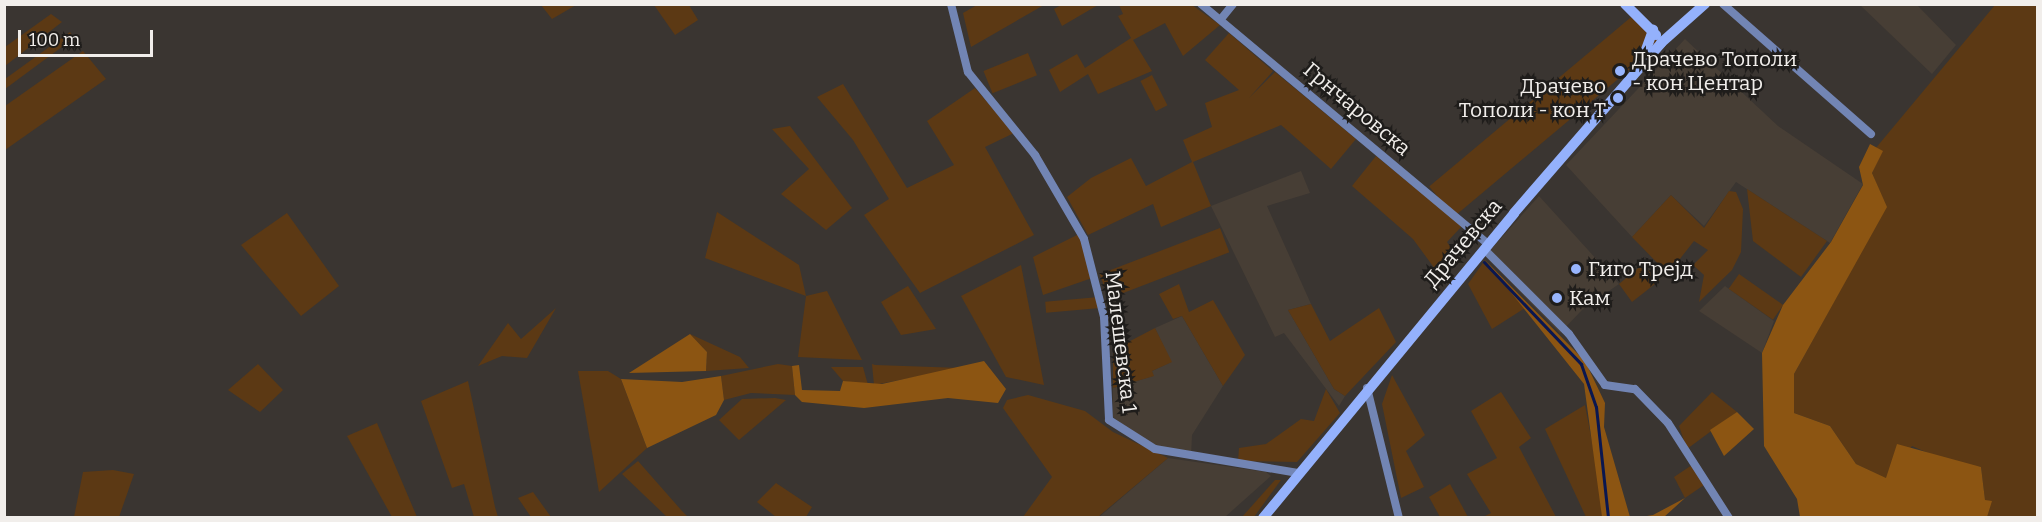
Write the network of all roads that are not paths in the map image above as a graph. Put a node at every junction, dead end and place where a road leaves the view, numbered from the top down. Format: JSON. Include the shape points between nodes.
{"nodes":[{"id":1,"x":951,"y":4,"type":"edge"},
{"id":2,"x":1201,"y":4,"type":"edge"},
{"id":3,"x":1233,"y":4,"type":"edge"},
{"id":4,"x":1625,"y":4,"type":"edge"},
{"id":5,"x":1705,"y":4,"type":"edge"},
{"id":6,"x":1723,"y":4,"type":"edge"},
{"id":7,"x":1221,"y":20,"type":"junction"},
{"id":8,"x":1653,"y":30,"type":"junction"},
{"id":9,"x":1661,"y":43,"type":"junction"},
{"id":10,"x":1617,"y":94,"type":"junction"},
{"id":11,"x":1871,"y":134,"type":"dead end"},
{"id":12,"x":1486,"y":247,"type":"junction"},
{"id":13,"x":1367,"y":388,"type":"junction"},
{"id":14,"x":1298,"y":473,"type":"junction"},
{"id":15,"x":1263,"y":518,"type":"edge"},
{"id":16,"x":1399,"y":518,"type":"edge"},
{"id":17,"x":1729,"y":518,"type":"edge"}],
"edges":[{"from":1,"to":14,"type":"street","name":"Малешевска 1","via":[[968,72],[1035,155],[1084,239],[1104,317],[1112,423],[1155,449]]},
{"from":2,"to":7,"type":"street","name":"Грнчаровска"},
{"from":3,"to":7,"type":"street"},
{"from":4,"to":8,"type":"main road"},
{"from":5,"to":9,"type":"main road","name":"Драчевска"},
{"from":6,"to":11,"type":"street"},
{"from":7,"to":12,"type":"street","name":"Грнчаровска"},
{"from":8,"to":9,"type":"main road"},
{"from":8,"to":10,"type":"main road","via":[[1648,50]]},
{"from":9,"to":10,"type":"main road","name":"Драчевска"},
{"from":10,"to":12,"type":"main road","name":"Драчевска"},
{"from":12,"to":13,"type":"main road","name":"Драчевска"},
{"from":12,"to":17,"type":"street","name":"Грнчаровска","via":[[1569,334],[1605,385],[1635,388],[1668,423]]},
{"from":13,"to":14,"type":"main road","name":"Драчевска"},
{"from":13,"to":16,"type":"street"},
{"from":14,"to":15,"type":"main road","name":"Драчевска"}]}
